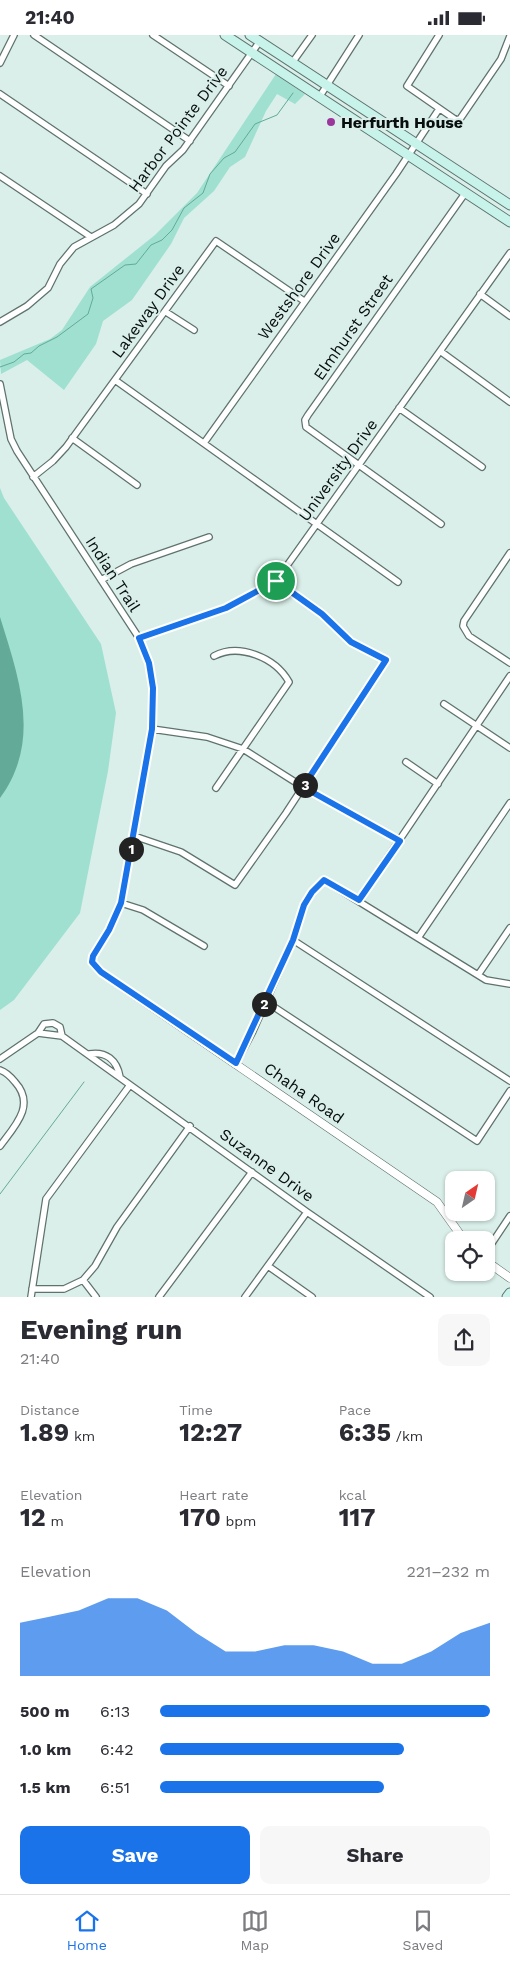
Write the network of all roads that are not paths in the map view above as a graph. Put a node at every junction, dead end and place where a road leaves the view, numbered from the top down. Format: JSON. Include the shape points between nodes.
{"nodes":[{"id":1,"x":14,"y":35,"type":"edge"},
{"id":2,"x":34,"y":35,"type":"edge"},
{"id":3,"x":153,"y":35,"type":"edge"},
{"id":4,"x":225,"y":35,"type":"edge"},
{"id":5,"x":250,"y":35,"type":"edge"},
{"id":6,"x":312,"y":35,"type":"edge"},
{"id":7,"x":359,"y":35,"type":"edge"},
{"id":8,"x":439,"y":35,"type":"edge"},
{"id":9,"x":510,"y":36,"type":"edge"},
{"id":10,"x":260,"y":41,"type":"junction"},
{"id":11,"x":252,"y":53,"type":"junction"},
{"id":12,"x":0,"y":63,"type":"edge"},
{"id":13,"x":292,"y":63,"type":"junction"},
{"id":14,"x":229,"y":86,"type":"junction"},
{"id":15,"x":330,"y":88,"type":"junction"},
{"id":16,"x":0,"y":94,"type":"edge"},
{"id":17,"x":323,"y":98,"type":"junction"},
{"id":18,"x":438,"y":109,"type":"junction"},
{"id":19,"x":372,"y":115,"type":"junction"},
{"id":20,"x":366,"y":126,"type":"junction"},
{"id":21,"x":190,"y":141,"type":"junction"},
{"id":22,"x":416,"y":144,"type":"junction"},
{"id":23,"x":409,"y":154,"type":"junction"},
{"id":24,"x":0,"y":176,"type":"edge"},
{"id":25,"x":466,"y":192,"type":"junction"},
{"id":26,"x":147,"y":194,"type":"junction"},
{"id":27,"x":510,"y":205,"type":"edge"},
{"id":28,"x":510,"y":222,"type":"edge"},
{"id":29,"x":91,"y":237,"type":"junction"},
{"id":30,"x":510,"y":253,"type":"edge"},
{"id":31,"x":480,"y":294,"type":"junction"},
{"id":32,"x":304,"y":301,"type":"junction"},
{"id":33,"x":166,"y":312,"type":"junction"},
{"id":34,"x":510,"y":316,"type":"edge"},
{"id":35,"x":0,"y":322,"type":"edge"},
{"id":36,"x":194,"y":330,"type":"dead end"},
{"id":37,"x":440,"y":351,"type":"junction"},
{"id":38,"x":115,"y":380,"type":"junction"},
{"id":39,"x":0,"y":384,"type":"edge"},
{"id":40,"x":510,"y":402,"type":"edge"},
{"id":41,"x":399,"y":408,"type":"junction"},
{"id":42,"x":72,"y":438,"type":"junction"},
{"id":43,"x":204,"y":443,"type":"junction"},
{"id":44,"x":358,"y":465,"type":"junction"},
{"id":45,"x":482,"y":467,"type":"dead end"},
{"id":46,"x":33,"y":477,"type":"junction"},
{"id":47,"x":137,"y":485,"type":"dead end"},
{"id":48,"x":316,"y":524,"type":"junction"},
{"id":49,"x":442,"y":524,"type":"dead end"},
{"id":50,"x":209,"y":537,"type":"dead end"},
{"id":51,"x":510,"y":553,"type":"edge"},
{"id":52,"x":101,"y":580,"type":"junction"},
{"id":53,"x":276,"y":581,"type":"junction"},
{"id":54,"x":398,"y":582,"type":"dead end"},
{"id":55,"x":139,"y":638,"type":"junction"},
{"id":56,"x":214,"y":656,"type":"dead end"},
{"id":57,"x":510,"y":663,"type":"edge"},
{"id":58,"x":510,"y":676,"type":"edge"},
{"id":59,"x":444,"y":704,"type":"dead end"},
{"id":60,"x":477,"y":727,"type":"junction"},
{"id":61,"x":152,"y":729,"type":"junction"},
{"id":62,"x":510,"y":748,"type":"edge"},
{"id":63,"x":244,"y":749,"type":"junction"},
{"id":64,"x":406,"y":762,"type":"dead end"},
{"id":65,"x":438,"y":784,"type":"junction"},
{"id":66,"x":303,"y":787,"type":"junction"},
{"id":67,"x":216,"y":788,"type":"dead end"},
{"id":68,"x":510,"y":803,"type":"edge"},
{"id":69,"x":134,"y":836,"type":"junction"},
{"id":70,"x":400,"y":841,"type":"junction"},
{"id":71,"x":359,"y":900,"type":"junction"},
{"id":72,"x":121,"y":903,"type":"junction"},
{"id":73,"x":510,"y":928,"type":"edge"},
{"id":74,"x":418,"y":938,"type":"junction"},
{"id":75,"x":293,"y":940,"type":"junction"},
{"id":76,"x":204,"y":946,"type":"dead end"},
{"id":77,"x":92,"y":962,"type":"joint"},
{"id":78,"x":478,"y":975,"type":"junction"},
{"id":79,"x":510,"y":984,"type":"edge"},
{"id":80,"x":265,"y":1001,"type":"junction"},
{"id":81,"x":38,"y":1033,"type":"junction"},
{"id":82,"x":62,"y":1036,"type":"junction"},
{"id":83,"x":89,"y":1054,"type":"junction"},
{"id":84,"x":0,"y":1059,"type":"edge"},
{"id":85,"x":236,"y":1063,"type":"junction"},
{"id":86,"x":0,"y":1070,"type":"edge"},
{"id":87,"x":120,"y":1077,"type":"junction"},
{"id":88,"x":510,"y":1081,"type":"edge"},
{"id":89,"x":130,"y":1085,"type":"junction"},
{"id":90,"x":510,"y":1091,"type":"edge"},
{"id":91,"x":190,"y":1126,"type":"junction"},
{"id":92,"x":0,"y":1146,"type":"edge"},
{"id":93,"x":252,"y":1172,"type":"junction"},
{"id":94,"x":307,"y":1212,"type":"junction"},
{"id":95,"x":510,"y":1217,"type":"edge"},
{"id":96,"x":458,"y":1231,"type":"edge"},
{"id":97,"x":495,"y":1238,"type":"edge"},
{"id":98,"x":268,"y":1266,"type":"junction"},
{"id":99,"x":495,"y":1267,"type":"edge"},
{"id":100,"x":510,"y":1278,"type":"edge"},
{"id":101,"x":83,"y":1281,"type":"junction"},
{"id":102,"x":32,"y":1289,"type":"junction"},
{"id":103,"x":510,"y":1293,"type":"edge"},
{"id":104,"x":31,"y":1297,"type":"edge"},
{"id":105,"x":96,"y":1297,"type":"edge"},
{"id":106,"x":159,"y":1297,"type":"edge"},
{"id":107,"x":245,"y":1297,"type":"edge"},
{"id":108,"x":312,"y":1297,"type":"edge"},
{"id":109,"x":430,"y":1297,"type":"edge"},
{"id":110,"x":507,"y":1297,"type":"edge"}],
"edges":[{"from":1,"to":12,"type":"street"},
{"from":2,"to":21,"type":"street"},
{"from":3,"to":14,"type":"street"},
{"from":4,"to":11,"type":"main road"},
{"from":5,"to":10,"type":"main road"},
{"from":6,"to":13,"type":"street"},
{"from":7,"to":15,"type":"street"},
{"from":8,"to":18,"type":"street","via":[[407,83],[409,88]]},
{"from":9,"to":18,"type":"street","via":[[501,59],[460,119],[453,119]]},
{"from":10,"to":11,"type":"street","name":"Harbor Pointe Drive"},
{"from":10,"to":13,"type":"main road"},
{"from":11,"to":14,"type":"street","name":"Harbor Pointe Drive"},
{"from":11,"to":17,"type":"main road"},
{"from":13,"to":15,"type":"main road"},
{"from":14,"to":21,"type":"street","name":"Harbor Pointe Drive"},
{"from":15,"to":17,"type":"main road"},
{"from":15,"to":19,"type":"main road"},
{"from":16,"to":26,"type":"street"},
{"from":17,"to":20,"type":"main road"},
{"from":18,"to":22,"type":"street","name":"Westshore Drive"},
{"from":19,"to":20,"type":"main road"},
{"from":19,"to":22,"type":"main road"},
{"from":20,"to":23,"type":"main road"},
{"from":21,"to":26,"type":"street","name":"Harbor Pointe Drive","via":[[166,166]]},
{"from":22,"to":23,"type":"street","name":"Westshore Drive"},
{"from":22,"to":27,"type":"main road"},
{"from":23,"to":25,"type":"main road"},
{"from":23,"to":32,"type":"street","name":"Westshore Drive"},
{"from":24,"to":29,"type":"street"},
{"from":25,"to":28,"type":"main road"},
{"from":25,"to":44,"type":"street","name":"Elmhurst Street","via":[[305,420],[306,427]]},
{"from":26,"to":29,"type":"street","name":"Harbor Pointe Drive","via":[[119,221]]},
{"from":29,"to":35,"type":"street","name":"Harbor Pointe Drive","via":[[68,253],[48,288],[38,298]]},
{"from":30,"to":31,"type":"street","name":"University Drive"},
{"from":31,"to":34,"type":"street"},
{"from":31,"to":37,"type":"street","name":"University Drive"},
{"from":32,"to":33,"type":"street","name":"Lakeway Drive","via":[[216,241]]},
{"from":32,"to":43,"type":"street","name":"Westshore Drive"},
{"from":33,"to":36,"type":"street"},
{"from":33,"to":38,"type":"street","name":"Lakeway Drive"},
{"from":37,"to":40,"type":"street"},
{"from":37,"to":41,"type":"street","name":"University Drive"},
{"from":38,"to":42,"type":"street","name":"Lakeway Drive"},
{"from":38,"to":43,"type":"street"},
{"from":39,"to":46,"type":"street","name":"Indian Trail","via":[[11,439]]},
{"from":41,"to":44,"type":"street","name":"University Drive"},
{"from":41,"to":45,"type":"street"},
{"from":42,"to":46,"type":"street","name":"Lakeway Drive","via":[[53,461]]},
{"from":42,"to":47,"type":"street"},
{"from":43,"to":48,"type":"street"},
{"from":44,"to":48,"type":"street","name":"University Drive"},
{"from":44,"to":49,"type":"street","name":"Elmhurst Street"},
{"from":46,"to":52,"type":"street","name":"Indian Trail"},
{"from":48,"to":53,"type":"street","name":"University Drive"},
{"from":48,"to":54,"type":"street"},
{"from":50,"to":52,"type":"street","via":[[131,564]]},
{"from":51,"to":57,"type":"street","via":[[463,626],[469,635]]},
{"from":52,"to":55,"type":"street","name":"Indian Trail"},
{"from":53,"to":55,"type":"street","name":"University Drive","via":[[226,608]]},
{"from":53,"to":66,"type":"street","via":[[322,614],[351,642],[386,660]]},
{"from":55,"to":61,"type":"street","name":"Indian Trail","via":[[149,663],[153,688]]},
{"from":56,"to":63,"type":"street","via":[[235,651],[253,653],[276,667],[289,682]]},
{"from":58,"to":60,"type":"street"},
{"from":59,"to":60,"type":"street"},
{"from":60,"to":62,"type":"street"},
{"from":60,"to":65,"type":"street"},
{"from":61,"to":63,"type":"street","via":[[207,737]]},
{"from":61,"to":69,"type":"street","name":"Indian Trail"},
{"from":63,"to":66,"type":"street"},
{"from":63,"to":67,"type":"street"},
{"from":64,"to":65,"type":"street"},
{"from":65,"to":70,"type":"street"},
{"from":66,"to":69,"type":"street","via":[[235,885],[181,853]]},
{"from":66,"to":70,"type":"street"},
{"from":68,"to":74,"type":"street"},
{"from":69,"to":72,"type":"street","name":"Indian Trail"},
{"from":70,"to":71,"type":"street"},
{"from":71,"to":74,"type":"street"},
{"from":71,"to":75,"type":"street","via":[[324,880],[304,905]]},
{"from":72,"to":76,"type":"street","via":[[143,910]]},
{"from":72,"to":77,"type":"street","name":"Indian Trail"},
{"from":73,"to":78,"type":"street"},
{"from":74,"to":78,"type":"street"},
{"from":75,"to":80,"type":"street"},
{"from":75,"to":88,"type":"street"},
{"from":77,"to":85,"type":"street","name":"Chaha Road","via":[[101,972]]},
{"from":78,"to":79,"type":"street"},
{"from":80,"to":85,"type":"street"},
{"from":80,"to":90,"type":"street","via":[[477,1141]]},
{"from":81,"to":82,"type":"street"},
{"from":81,"to":82,"type":"street","via":[[44,1024],[53,1023],[60,1027]]},
{"from":81,"to":84,"type":"street"},
{"from":82,"to":83,"type":"street"},
{"from":83,"to":87,"type":"street","name":"Suzanne Drive"},
{"from":83,"to":87,"type":"street","via":[[101,1053],[108,1057],[117,1066]]},
{"from":85,"to":96,"type":"street","name":"Chaha Road","via":[[437,1202]]},
{"from":86,"to":92,"type":"street","via":[[23,1091],[25,1101],[20,1117]]},
{"from":87,"to":89,"type":"street","name":"Suzanne Drive"},
{"from":89,"to":91,"type":"street","name":"Suzanne Drive"},
{"from":89,"to":102,"type":"street","via":[[46,1199]]},
{"from":91,"to":93,"type":"street","name":"Suzanne Drive"},
{"from":91,"to":101,"type":"street","via":[[116,1227]]},
{"from":93,"to":94,"type":"street","name":"Suzanne Drive"},
{"from":93,"to":106,"type":"street"},
{"from":94,"to":98,"type":"street"},
{"from":94,"to":109,"type":"street","name":"Suzanne Drive"},
{"from":95,"to":97,"type":"street"},
{"from":98,"to":107,"type":"street"},
{"from":98,"to":108,"type":"street"},
{"from":99,"to":100,"type":"street"},
{"from":101,"to":102,"type":"street","via":[[64,1289]]},
{"from":101,"to":105,"type":"street"},
{"from":102,"to":104,"type":"street"},
{"from":103,"to":110,"type":"main road"}]}
